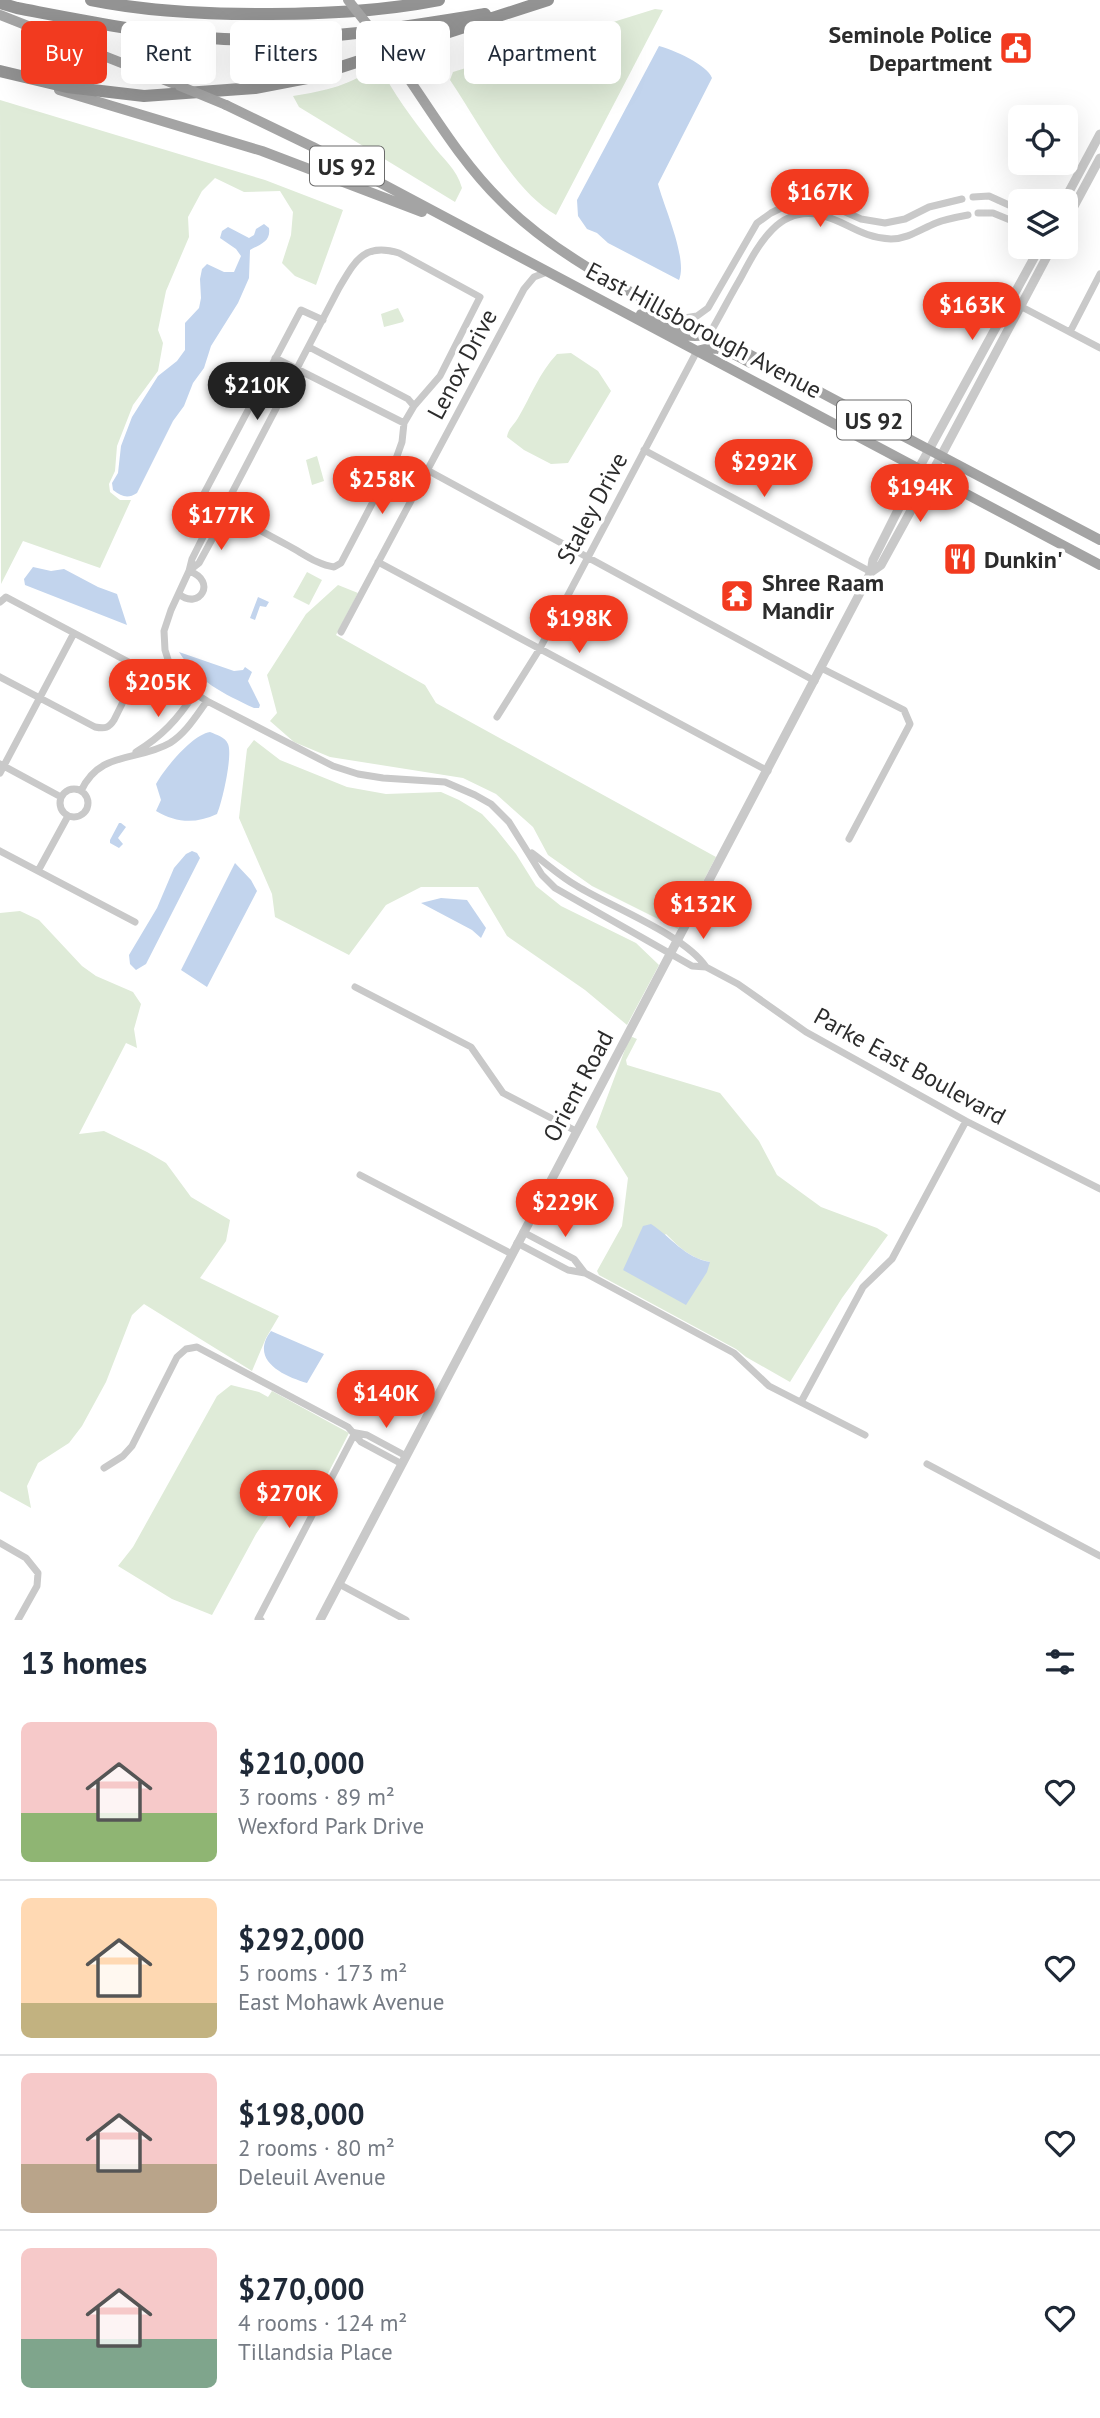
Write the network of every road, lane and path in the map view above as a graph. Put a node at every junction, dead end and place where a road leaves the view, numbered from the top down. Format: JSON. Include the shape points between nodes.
{"nodes":[{"id":1,"x":91,"y":0,"type":"edge"},
{"id":2,"x":348,"y":0,"type":"edge"},
{"id":3,"x":439,"y":0,"type":"edge"},
{"id":4,"x":548,"y":0,"type":"edge"},
{"id":5,"x":0,"y":3,"type":"edge"},
{"id":6,"x":523,"y":7,"type":"junction"},
{"id":7,"x":0,"y":15,"type":"edge"},
{"id":8,"x":0,"y":71,"type":"edge"},
{"id":9,"x":1100,"y":134,"type":"edge"},
{"id":10,"x":1100,"y":158,"type":"edge"},
{"id":11,"x":1070,"y":189,"type":"edge"},
{"id":12,"x":973,"y":197,"type":"dead end"},
{"id":13,"x":1078,"y":198,"type":"edge"},
{"id":14,"x":962,"y":199,"type":"dead end"},
{"id":15,"x":1008,"y":205,"type":"edge"},
{"id":16,"x":978,"y":213,"type":"dead end"},
{"id":17,"x":968,"y":215,"type":"dead end"},
{"id":18,"x":1008,"y":219,"type":"edge"},
{"id":19,"x":468,"y":229,"type":"junction"},
{"id":20,"x":1033,"y":259,"type":"edge"},
{"id":21,"x":1045,"y":259,"type":"edge"},
{"id":22,"x":548,"y":272,"type":"junction"},
{"id":23,"x":1100,"y":274,"type":"edge"},
{"id":24,"x":1020,"y":306,"type":"junction"},
{"id":25,"x":615,"y":307,"type":"junction"},
{"id":26,"x":683,"y":318,"type":"junction"},
{"id":27,"x":323,"y":320,"type":"junction"},
{"id":28,"x":1070,"y":332,"type":"junction"},
{"id":29,"x":710,"y":333,"type":"junction"},
{"id":30,"x":309,"y":346,"type":"junction"},
{"id":31,"x":1100,"y":348,"type":"edge"},
{"id":32,"x":698,"y":351,"type":"junction"},
{"id":33,"x":275,"y":358,"type":"junction"},
{"id":34,"x":297,"y":369,"type":"junction"},
{"id":35,"x":794,"y":378,"type":"junction"},
{"id":36,"x":414,"y":405,"type":"junction"},
{"id":37,"x":404,"y":423,"type":"junction"},
{"id":38,"x":929,"y":449,"type":"junction"},
{"id":39,"x":644,"y":450,"type":"junction"},
{"id":40,"x":941,"y":456,"type":"junction"},
{"id":41,"x":919,"y":468,"type":"junction"},
{"id":42,"x":427,"y":470,"type":"junction"},
{"id":43,"x":931,"y":474,"type":"junction"},
{"id":44,"x":202,"y":498,"type":"junction"},
{"id":45,"x":223,"y":509,"type":"junction"},
{"id":46,"x":190,"y":520,"type":"dead end"},
{"id":47,"x":1100,"y":540,"type":"edge"},
{"id":48,"x":587,"y":559,"type":"junction"},
{"id":49,"x":378,"y":562,"type":"junction"},
{"id":50,"x":1100,"y":565,"type":"edge"},
{"id":51,"x":189,"y":571,"type":"junction"},
{"id":52,"x":871,"y":572,"type":"junction"},
{"id":53,"x":179,"y":594,"type":"junction"},
{"id":54,"x":3,"y":599,"type":"edge"},
{"id":55,"x":341,"y":632,"type":"dead end"},
{"id":56,"x":74,"y":633,"type":"junction"},
{"id":57,"x":539,"y":650,"type":"junction"},
{"id":58,"x":821,"y":668,"type":"junction"},
{"id":59,"x":0,"y":677,"type":"edge"},
{"id":60,"x":815,"y":681,"type":"junction"},
{"id":61,"x":194,"y":694,"type":"junction"},
{"id":62,"x":40,"y":698,"type":"junction"},
{"id":63,"x":207,"y":701,"type":"junction"},
{"id":64,"x":497,"y":718,"type":"dead end"},
{"id":65,"x":131,"y":755,"type":"junction"},
{"id":66,"x":1,"y":768,"type":"edge"},
{"id":67,"x":768,"y":771,"type":"junction"},
{"id":68,"x":80,"y":791,"type":"junction"},
{"id":69,"x":61,"y":797,"type":"junction"},
{"id":70,"x":68,"y":816,"type":"junction"},
{"id":71,"x":849,"y":839,"type":"dead end"},
{"id":72,"x":528,"y":850,"type":"junction"},
{"id":73,"x":0,"y":851,"type":"edge"},
{"id":74,"x":37,"y":871,"type":"junction"},
{"id":75,"x":135,"y":922,"type":"dead end"},
{"id":76,"x":676,"y":941,"type":"junction"},
{"id":77,"x":669,"y":954,"type":"junction"},
{"id":78,"x":706,"y":967,"type":"junction"},
{"id":79,"x":355,"y":987,"type":"dead end"},
{"id":80,"x":966,"y":1121,"type":"junction"},
{"id":81,"x":576,"y":1131,"type":"junction"},
{"id":82,"x":360,"y":1175,"type":"dead end"},
{"id":83,"x":1100,"y":1189,"type":"edge"},
{"id":84,"x":523,"y":1232,"type":"junction"},
{"id":85,"x":517,"y":1243,"type":"junction"},
{"id":86,"x":512,"y":1254,"type":"junction"},
{"id":87,"x":584,"y":1272,"type":"junction"},
{"id":88,"x":801,"y":1402,"type":"junction"},
{"id":89,"x":355,"y":1433,"type":"junction"},
{"id":90,"x":865,"y":1435,"type":"dead end"},
{"id":91,"x":404,"y":1460,"type":"junction"},
{"id":92,"x":927,"y":1464,"type":"dead end"},
{"id":93,"x":104,"y":1468,"type":"dead end"},
{"id":94,"x":0,"y":1543,"type":"edge"},
{"id":95,"x":1100,"y":1556,"type":"edge"},
{"id":96,"x":339,"y":1584,"type":"junction"},
{"id":97,"x":18,"y":1620,"type":"edge"},
{"id":98,"x":261,"y":1620,"type":"edge"},
{"id":99,"x":320,"y":1620,"type":"edge"},
{"id":100,"x":406,"y":1620,"type":"edge"}],
"edges":[{"from":1,"to":3,"type":"highway","via":[[208,14],[396,9]]},
{"from":2,"to":26,"type":"main road","number":"US 92","bridge":true,"via":[[470,168],[502,202],[567,254]]},
{"from":4,"to":6,"type":"highway"},
{"from":5,"to":6,"type":"highway","via":[[148,33],[226,39],[358,34]]},
{"from":6,"to":8,"type":"highway","via":[[307,78],[255,88],[144,96],[67,87]]},
{"from":7,"to":19,"type":"main road","number":"US 92","bridge":true,"via":[[226,105]]},
{"from":8,"to":19,"type":"main road","via":[[262,152]]},
{"from":9,"to":11,"type":"street"},
{"from":10,"to":13,"type":"street"},
{"from":12,"to":15,"type":"street","via":[[989,196]]},
{"from":14,"to":26,"type":"street","via":[[885,223],[861,219],[825,203],[793,202],[757,223],[708,308]]},
{"from":16,"to":18,"type":"street","via":[[993,212]]},
{"from":17,"to":29,"type":"street","via":[[894,239],[866,234],[818,214],[792,216],[762,241]]},
{"from":19,"to":22,"type":"main road","number":"US 92"},
{"from":20,"to":38,"type":"street","name":"Orient Road"},
{"from":21,"to":24,"type":"street","name":"Orient Road"},
{"from":22,"to":25,"type":"main road","name":"East Hillsborough Avenue","number":"US 92"},
{"from":22,"to":42,"type":"street","name":"Lenox Drive","via":[[534,277],[524,289]]},
{"from":23,"to":28,"type":"street"},
{"from":24,"to":28,"type":"street"},
{"from":24,"to":40,"type":"street","name":"Orient Road"},
{"from":25,"to":29,"type":"main road","via":[[688,336]]},
{"from":25,"to":32,"type":"main road","name":"East Hillsborough Avenue","number":"US 92"},
{"from":26,"to":29,"type":"main road","number":"US 92"},
{"from":27,"to":30,"type":"street"},
{"from":27,"to":33,"type":"street","via":[[300,310]]},
{"from":27,"to":36,"type":"street","via":[[354,263],[376,249],[400,253],[473,292],[480,299],[440,376]]},
{"from":28,"to":31,"type":"street"},
{"from":29,"to":35,"type":"main road","number":"US 92"},
{"from":30,"to":34,"type":"street"},
{"from":30,"to":36,"type":"street"},
{"from":32,"to":35,"type":"main road","via":[[718,348]]},
{"from":32,"to":39,"type":"street","name":"Staley Drive"},
{"from":32,"to":41,"type":"main road","name":"East Hillsborough Avenue","number":"US 92"},
{"from":33,"to":34,"type":"street"},
{"from":33,"to":44,"type":"street"},
{"from":34,"to":37,"type":"street"},
{"from":34,"to":45,"type":"street"},
{"from":35,"to":38,"type":"main road","number":"US 92"},
{"from":36,"to":37,"type":"street"},
{"from":37,"to":45,"type":"street","via":[[397,456],[351,546],[334,567]]},
{"from":38,"to":40,"type":"main road","number":"US 92"},
{"from":38,"to":41,"type":"street","name":"Orient Road"},
{"from":39,"to":48,"type":"street","name":"Staley Drive"},
{"from":39,"to":52,"type":"street"},
{"from":40,"to":43,"type":"street","name":"Orient Road"},
{"from":40,"to":47,"type":"main road","number":"US 92"},
{"from":41,"to":43,"type":"main road","name":"East Hillsborough Avenue","number":"US 92"},
{"from":41,"to":52,"type":"street","name":"Orient Road"},
{"from":42,"to":48,"type":"street"},
{"from":42,"to":49,"type":"street","name":"Lenox Drive"},
{"from":43,"to":50,"type":"main road","name":"East Hillsborough Avenue","number":"US 92"},
{"from":43,"to":52,"type":"street","name":"Orient Road","via":[[881,565]]},
{"from":44,"to":45,"type":"street"},
{"from":44,"to":46,"type":"street"},
{"from":45,"to":51,"type":"street","via":[[199,563]]},
{"from":48,"to":57,"type":"street","name":"Staley Drive"},
{"from":48,"to":60,"type":"street"},
{"from":49,"to":55,"type":"street","name":"Lenox Drive"},
{"from":49,"to":57,"type":"street"},
{"from":51,"to":53,"type":"street"},
{"from":51,"to":53,"type":"street","via":[[202,578],[203,592],[192,600]]},
{"from":52,"to":58,"type":"street","name":"Orient Road"},
{"from":53,"to":61,"type":"street","name":"Parke East Boulevard","via":[[164,631],[165,650],[180,684]]},
{"from":54,"to":56,"type":"street"},
{"from":56,"to":62,"type":"street"},
{"from":56,"to":62,"type":"street","via":[[140,668],[114,720],[110,727],[95,727]]},
{"from":57,"to":64,"type":"street","name":"Staley Drive"},
{"from":57,"to":67,"type":"street"},
{"from":58,"to":60,"type":"street","name":"Orient Road"},
{"from":58,"to":71,"type":"street","via":[[904,710],[910,724]]},
{"from":59,"to":62,"type":"street"},
{"from":60,"to":67,"type":"street","name":"Orient Road"},
{"from":61,"to":63,"type":"street","name":"Parke East Boulevard"},
{"from":61,"to":65,"type":"street","via":[[168,729]]},
{"from":62,"to":66,"type":"street"},
{"from":63,"to":65,"type":"street","via":[[179,736],[159,748]]},
{"from":63,"to":72,"type":"street","name":"Parke East Boulevard","via":[[334,766],[383,778],[445,782],[475,794],[509,822]]},
{"from":65,"to":68,"type":"street","via":[[99,766]]},
{"from":66,"to":69,"type":"street"},
{"from":67,"to":76,"type":"street","name":"Orient Road"},
{"from":68,"to":69,"type":"street","via":[[70,790]]},
{"from":68,"to":70,"type":"street","via":[[88,799],[86,810],[78,817]]},
{"from":69,"to":70,"type":"street"},
{"from":70,"to":74,"type":"street"},
{"from":72,"to":76,"type":"street","name":"Parke East Boulevard","via":[[574,885]]},
{"from":72,"to":77,"type":"street","name":"Parke East Boulevard","via":[[555,888]]},
{"from":73,"to":74,"type":"street"},
{"from":74,"to":75,"type":"street"},
{"from":76,"to":77,"type":"street","name":"Orient Road"},
{"from":76,"to":78,"type":"street","name":"Parke East Boulevard","via":[[698,954]]},
{"from":77,"to":78,"type":"street","name":"Parke East Boulevard","via":[[692,966]]},
{"from":77,"to":81,"type":"street","name":"Orient Road"},
{"from":78,"to":80,"type":"street","name":"Parke East Boulevard","via":[[806,1032]]},
{"from":79,"to":81,"type":"street","via":[[471,1047],[503,1093]]},
{"from":80,"to":83,"type":"street","name":"Parke East Boulevard"},
{"from":80,"to":88,"type":"street","via":[[892,1259],[863,1287]]},
{"from":81,"to":84,"type":"street","name":"Orient Road"},
{"from":82,"to":86,"type":"street"},
{"from":84,"to":85,"type":"street","name":"Orient Road"},
{"from":84,"to":87,"type":"street","via":[[574,1259]]},
{"from":85,"to":86,"type":"street","name":"Orient Road"},
{"from":85,"to":87,"type":"street","via":[[568,1270]]},
{"from":86,"to":91,"type":"street","name":"Orient Road"},
{"from":87,"to":88,"type":"street","via":[[734,1353],[769,1386]]},
{"from":88,"to":90,"type":"street"},
{"from":89,"to":91,"type":"street","via":[[367,1435]]},
{"from":89,"to":93,"type":"street","via":[[203,1349],[191,1347],[177,1357],[132,1446]]},
{"from":89,"to":98,"type":"street"},
{"from":91,"to":96,"type":"street","name":"Orient Road"},
{"from":92,"to":95,"type":"street"},
{"from":94,"to":97,"type":"street","via":[[26,1558],[38,1573],[37,1586]]},
{"from":96,"to":99,"type":"street","name":"Orient Road"},
{"from":96,"to":100,"type":"street"}]}
